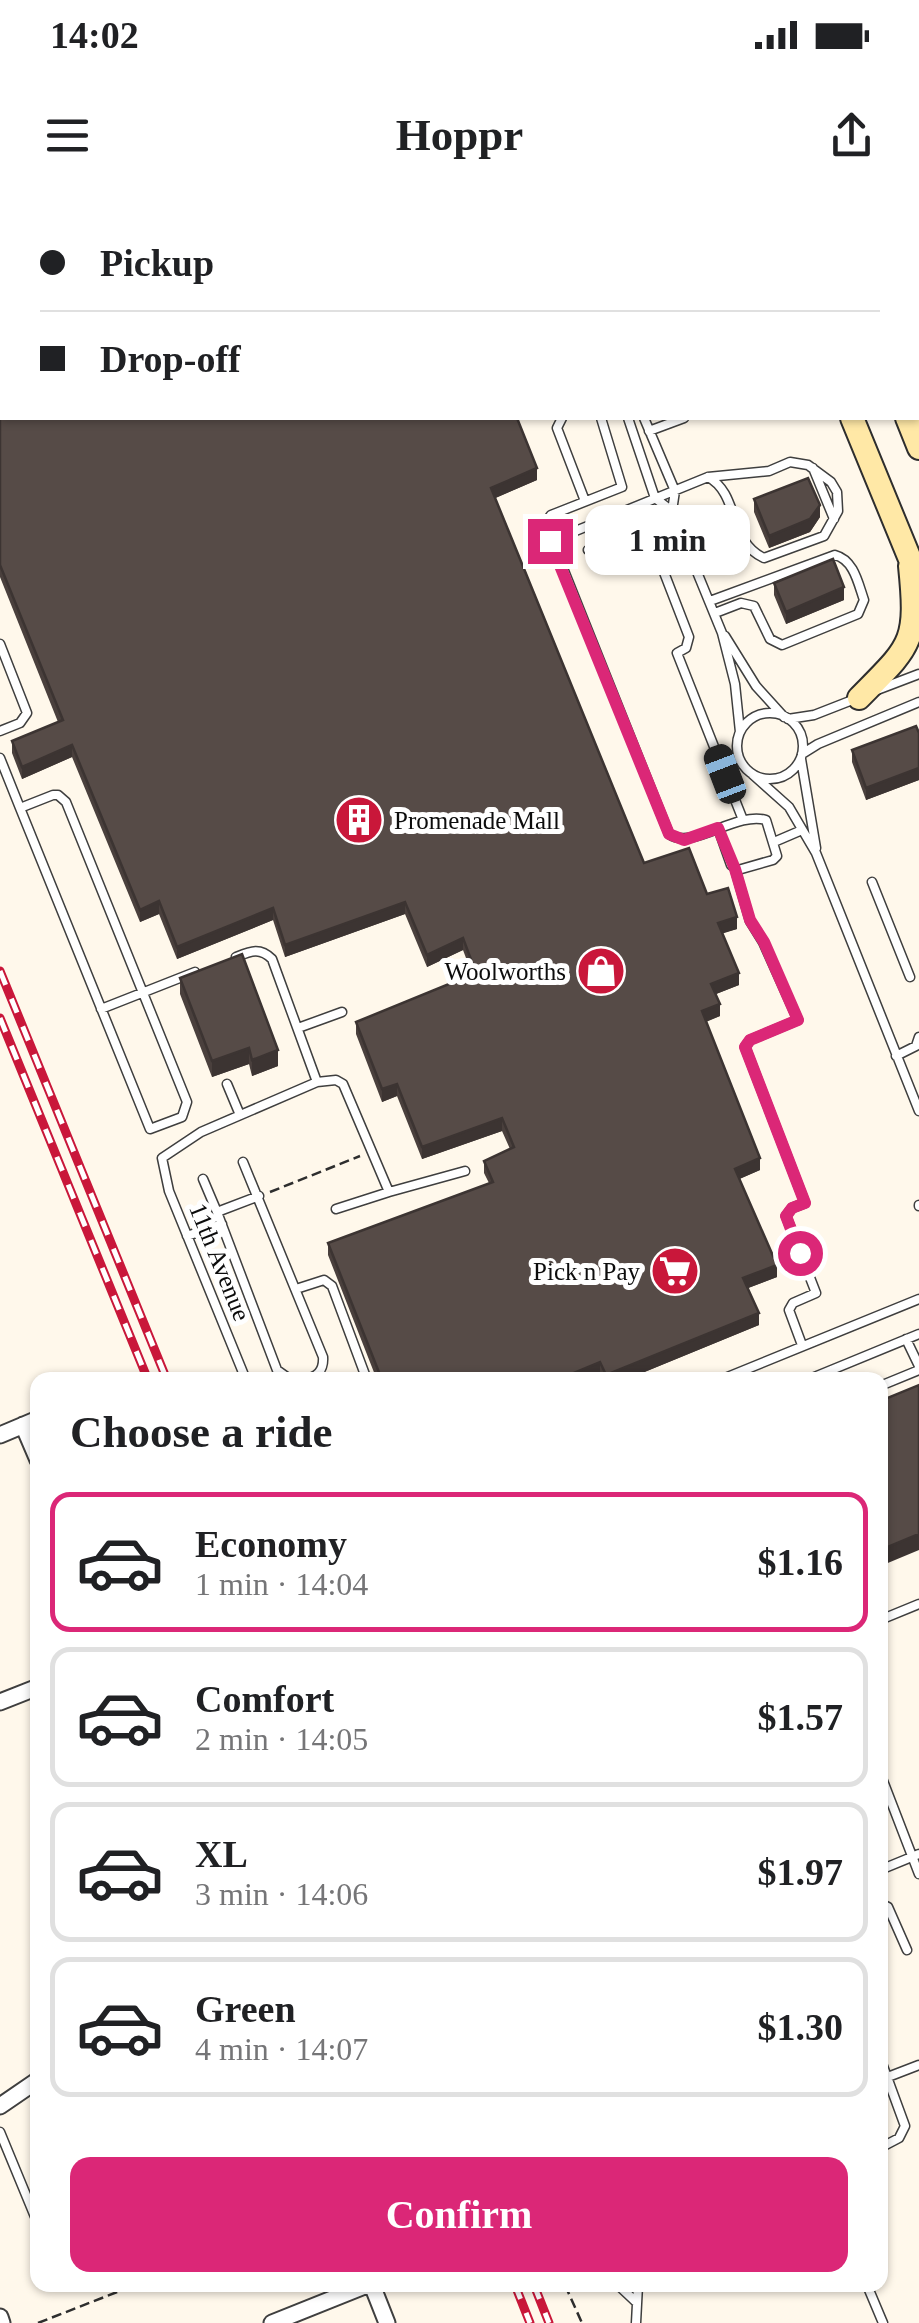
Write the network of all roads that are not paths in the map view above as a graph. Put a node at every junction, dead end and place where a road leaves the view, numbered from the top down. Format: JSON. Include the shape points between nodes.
{"nodes":[{"id":1,"x":561,"y":420,"type":"edge"},
{"id":2,"x":602,"y":420,"type":"edge"},
{"id":3,"x":629,"y":420,"type":"edge"},
{"id":4,"x":645,"y":420,"type":"edge"},
{"id":5,"x":678,"y":420,"type":"edge"},
{"id":6,"x":853,"y":420,"type":"edge"},
{"id":7,"x":908,"y":420,"type":"edge"},
{"id":8,"x":648,"y":431,"type":"junction"},
{"id":9,"x":919,"y":448,"type":"edge"},
{"id":10,"x":708,"y":477,"type":"junction"},
{"id":11,"x":622,"y":486,"type":"junction"},
{"id":12,"x":674,"y":490,"type":"junction"},
{"id":13,"x":655,"y":498,"type":"junction"},
{"id":14,"x":585,"y":501,"type":"junction"},
{"id":15,"x":628,"y":509,"type":"junction"},
{"id":16,"x":672,"y":511,"type":"junction"},
{"id":17,"x":610,"y":517,"type":"junction"},
{"id":18,"x":618,"y":537,"type":"junction"},
{"id":19,"x":550,"y":541,"type":"junction"},
{"id":20,"x":588,"y":550,"type":"dead end"},
{"id":21,"x":909,"y":559,"type":"junction"},
{"id":22,"x":919,"y":582,"type":"edge"},
{"id":23,"x":710,"y":602,"type":"junction"},
{"id":24,"x":716,"y":613,"type":"junction"},
{"id":25,"x":722,"y":633,"type":"junction"},
{"id":26,"x":0,"y":644,"type":"edge"},
{"id":27,"x":919,"y":674,"type":"edge"},
{"id":28,"x":858,"y":698,"type":"junction"},
{"id":29,"x":919,"y":702,"type":"edge"},
{"id":30,"x":786,"y":718,"type":"junction"},
{"id":31,"x":0,"y":731,"type":"edge"},
{"id":32,"x":740,"y":732,"type":"junction"},
{"id":33,"x":801,"y":756,"type":"junction"},
{"id":34,"x":0,"y":758,"type":"edge"},
{"id":35,"x":752,"y":774,"type":"junction"},
{"id":36,"x":20,"y":808,"type":"junction"},
{"id":37,"x":742,"y":820,"type":"junction"},
{"id":38,"x":718,"y":828,"type":"junction"},
{"id":39,"x":802,"y":830,"type":"junction"},
{"id":40,"x":774,"y":842,"type":"junction"},
{"id":41,"x":816,"y":853,"type":"junction"},
{"id":42,"x":735,"y":869,"type":"junction"},
{"id":43,"x":872,"y":882,"type":"dead end"},
{"id":44,"x":217,"y":964,"type":"edge"},
{"id":45,"x":198,"y":971,"type":"edge"},
{"id":46,"x":910,"y":977,"type":"dead end"},
{"id":47,"x":143,"y":992,"type":"junction"},
{"id":48,"x":101,"y":1009,"type":"junction"},
{"id":49,"x":342,"y":1012,"type":"dead end"},
{"id":50,"x":298,"y":1028,"type":"junction"},
{"id":51,"x":918,"y":1045,"type":"edge"},
{"id":52,"x":896,"y":1056,"type":"junction"},
{"id":53,"x":317,"y":1082,"type":"junction"},
{"id":54,"x":227,"y":1084,"type":"dead end"},
{"id":55,"x":919,"y":1111,"type":"edge"},
{"id":56,"x":240,"y":1115,"type":"junction"},
{"id":57,"x":243,"y":1162,"type":"dead end"},
{"id":58,"x":465,"y":1171,"type":"dead end"},
{"id":59,"x":203,"y":1179,"type":"dead end"},
{"id":60,"x":389,"y":1192,"type":"junction"},
{"id":61,"x":259,"y":1196,"type":"junction"},
{"id":62,"x":336,"y":1209,"type":"dead end"},
{"id":63,"x":217,"y":1212,"type":"junction"},
{"id":64,"x":222,"y":1224,"type":"junction"},
{"id":65,"x":187,"y":1236,"type":"junction"},
{"id":66,"x":296,"y":1288,"type":"junction"},
{"id":67,"x":919,"y":1299,"type":"edge"},
{"id":68,"x":919,"y":1334,"type":"edge"},
{"id":69,"x":906,"y":1339,"type":"junction"},
{"id":70,"x":802,"y":1345,"type":"junction"},
{"id":71,"x":919,"y":1368,"type":"edge"},
{"id":72,"x":243,"y":1372,"type":"edge"},
{"id":73,"x":280,"y":1372,"type":"edge"},
{"id":74,"x":320,"y":1372,"type":"edge"},
{"id":75,"x":364,"y":1372,"type":"edge"},
{"id":76,"x":739,"y":1372,"type":"edge"},
{"id":77,"x":826,"y":1372,"type":"edge"},
{"id":78,"x":888,"y":1382,"type":"edge"},
{"id":79,"x":30,"y":1422,"type":"edge"},
{"id":80,"x":0,"y":1435,"type":"edge"},
{"id":81,"x":919,"y":1604,"type":"edge"},
{"id":82,"x":888,"y":1617,"type":"edge"},
{"id":83,"x":30,"y":1689,"type":"edge"},
{"id":84,"x":0,"y":1702,"type":"edge"},
{"id":85,"x":888,"y":1791,"type":"edge"},
{"id":86,"x":916,"y":1855,"type":"edge"},
{"id":87,"x":888,"y":1867,"type":"edge"},
{"id":88,"x":919,"y":1874,"type":"edge"},
{"id":89,"x":888,"y":1907,"type":"edge"},
{"id":90,"x":907,"y":1950,"type":"dead end"},
{"id":91,"x":919,"y":2066,"type":"edge"},
{"id":92,"x":888,"y":2077,"type":"edge"},
{"id":93,"x":30,"y":2085,"type":"edge"},
{"id":94,"x":888,"y":2087,"type":"edge"},
{"id":95,"x":0,"y":2106,"type":"edge"},
{"id":96,"x":0,"y":2132,"type":"edge"},
{"id":97,"x":888,"y":2144,"type":"edge"},
{"id":98,"x":30,"y":2205,"type":"edge"},
{"id":99,"x":351,"y":2292,"type":"edge"},
{"id":100,"x":372,"y":2292,"type":"edge"},
{"id":101,"x":625,"y":2292,"type":"edge"},
{"id":102,"x":637,"y":2292,"type":"edge"},
{"id":103,"x":869,"y":2292,"type":"edge"},
{"id":104,"x":635,"y":2301,"type":"junction"},
{"id":105,"x":272,"y":2323,"type":"edge"},
{"id":106,"x":387,"y":2323,"type":"edge"},
{"id":107,"x":636,"y":2323,"type":"edge"},
{"id":108,"x":882,"y":2323,"type":"edge"}],
"edges":[{"from":1,"to":14,"type":"lane","via":[[557,428]]},
{"from":2,"to":11,"type":"lane"},
{"from":3,"to":13,"type":"lane"},
{"from":4,"to":8,"type":"lane"},
{"from":5,"to":8,"type":"lane"},
{"from":6,"to":21,"type":"main road"},
{"from":7,"to":9,"type":"main road"},
{"from":8,"to":12,"type":"lane"},
{"from":10,"to":10,"type":"lane","via":[[801,462],[831,482],[839,503],[824,536],[764,558],[745,547],[721,486]]},
{"from":10,"to":12,"type":"lane"},
{"from":11,"to":14,"type":"lane"},
{"from":11,"to":15,"type":"lane"},
{"from":12,"to":13,"type":"lane"},
{"from":12,"to":16,"type":"lane"},
{"from":13,"to":15,"type":"lane"},
{"from":13,"to":16,"type":"lane"},
{"from":14,"to":19,"type":"lane","via":[[547,518]]},
{"from":15,"to":17,"type":"lane"},
{"from":16,"to":23,"type":"lane"},
{"from":17,"to":18,"type":"lane"},
{"from":17,"to":19,"type":"lane"},
{"from":18,"to":20,"type":"lane"},
{"from":18,"to":37,"type":"lane","via":[[648,531],[689,637],[677,653]]},
{"from":19,"to":38,"type":"lane","via":[[669,834],[684,840]]},
{"from":21,"to":22,"type":"main road"},
{"from":21,"to":28,"type":"main road","via":[[909,637],[902,654]]},
{"from":23,"to":24,"type":"lane"},
{"from":23,"to":24,"type":"lane","via":[[835,554],[850,564],[864,600],[858,614],[782,645],[770,639],[754,606]]},
{"from":24,"to":25,"type":"lane"},
{"from":25,"to":30,"type":"lane"},
{"from":25,"to":32,"type":"lane"},
{"from":26,"to":31,"type":"lane","via":[[26,713]]},
{"from":27,"to":28,"type":"lane"},
{"from":28,"to":30,"type":"lane"},
{"from":29,"to":33,"type":"lane"},
{"from":30,"to":32,"type":"lane","via":[[754,718]]},
{"from":30,"to":33,"type":"lane","via":[[800,734]]},
{"from":32,"to":35,"type":"lane","via":[[740,760]]},
{"from":33,"to":35,"type":"lane","via":[[774,779]]},
{"from":33,"to":41,"type":"lane"},
{"from":34,"to":36,"type":"lane"},
{"from":35,"to":39,"type":"lane","via":[[789,807]]},
{"from":36,"to":47,"type":"lane","via":[[53,795],[66,802]]},
{"from":36,"to":48,"type":"lane"},
{"from":37,"to":38,"type":"lane"},
{"from":37,"to":40,"type":"lane","via":[[764,818]]},
{"from":38,"to":42,"type":"lane"},
{"from":39,"to":40,"type":"lane"},
{"from":39,"to":41,"type":"lane"},
{"from":40,"to":42,"type":"lane","via":[[773,860]]},
{"from":41,"to":52,"type":"lane"},
{"from":42,"to":70,"type":"lane","via":[[750,920],[798,1020],[745,1047],[805,1203],[786,1216],[816,1293],[789,1310]]},
{"from":43,"to":46,"type":"lane"},
{"from":44,"to":50,"type":"lane","via":[[254,950],[267,954]]},
{"from":45,"to":47,"type":"lane"},
{"from":47,"to":48,"type":"lane"},
{"from":47,"to":48,"type":"lane","via":[[187,1102],[182,1117],[150,1129]]},
{"from":49,"to":50,"type":"lane"},
{"from":50,"to":53,"type":"lane"},
{"from":51,"to":52,"type":"lane"},
{"from":52,"to":55,"type":"lane"},
{"from":53,"to":56,"type":"lane"},
{"from":53,"to":60,"type":"lane","via":[[343,1084]]},
{"from":54,"to":56,"type":"lane"},
{"from":56,"to":65,"type":"lane","name":"11th Avenue","via":[[162,1158]]},
{"from":57,"to":61,"type":"lane"},
{"from":58,"to":60,"type":"lane"},
{"from":59,"to":63,"type":"lane"},
{"from":60,"to":62,"type":"lane"},
{"from":61,"to":63,"type":"lane"},
{"from":61,"to":66,"type":"lane"},
{"from":63,"to":64,"type":"lane"},
{"from":64,"to":65,"type":"lane"},
{"from":64,"to":73,"type":"lane"},
{"from":65,"to":72,"type":"lane","name":"11th Avenue"},
{"from":66,"to":74,"type":"lane","via":[[323,1357]]},
{"from":66,"to":75,"type":"lane","via":[[318,1280],[332,1286]]},
{"from":67,"to":70,"type":"lane"},
{"from":68,"to":69,"type":"lane"},
{"from":69,"to":71,"type":"lane"},
{"from":69,"to":77,"type":"lane"},
{"from":70,"to":76,"type":"lane"},
{"from":71,"to":78,"type":"lane"},
{"from":79,"to":80,"type":"street"},
{"from":81,"to":82,"type":"lane"},
{"from":83,"to":84,"type":"street"},
{"from":85,"to":86,"type":"lane"},
{"from":86,"to":87,"type":"lane"},
{"from":86,"to":88,"type":"lane"},
{"from":89,"to":90,"type":"lane"},
{"from":91,"to":92,"type":"lane"},
{"from":93,"to":95,"type":"street"},
{"from":94,"to":97,"type":"lane","via":[[905,2126]]},
{"from":96,"to":98,"type":"lane"},
{"from":99,"to":105,"type":"street"},
{"from":100,"to":106,"type":"street"},
{"from":101,"to":104,"type":"lane"},
{"from":102,"to":104,"type":"lane"},
{"from":103,"to":108,"type":"lane"},
{"from":104,"to":107,"type":"lane"}]}
